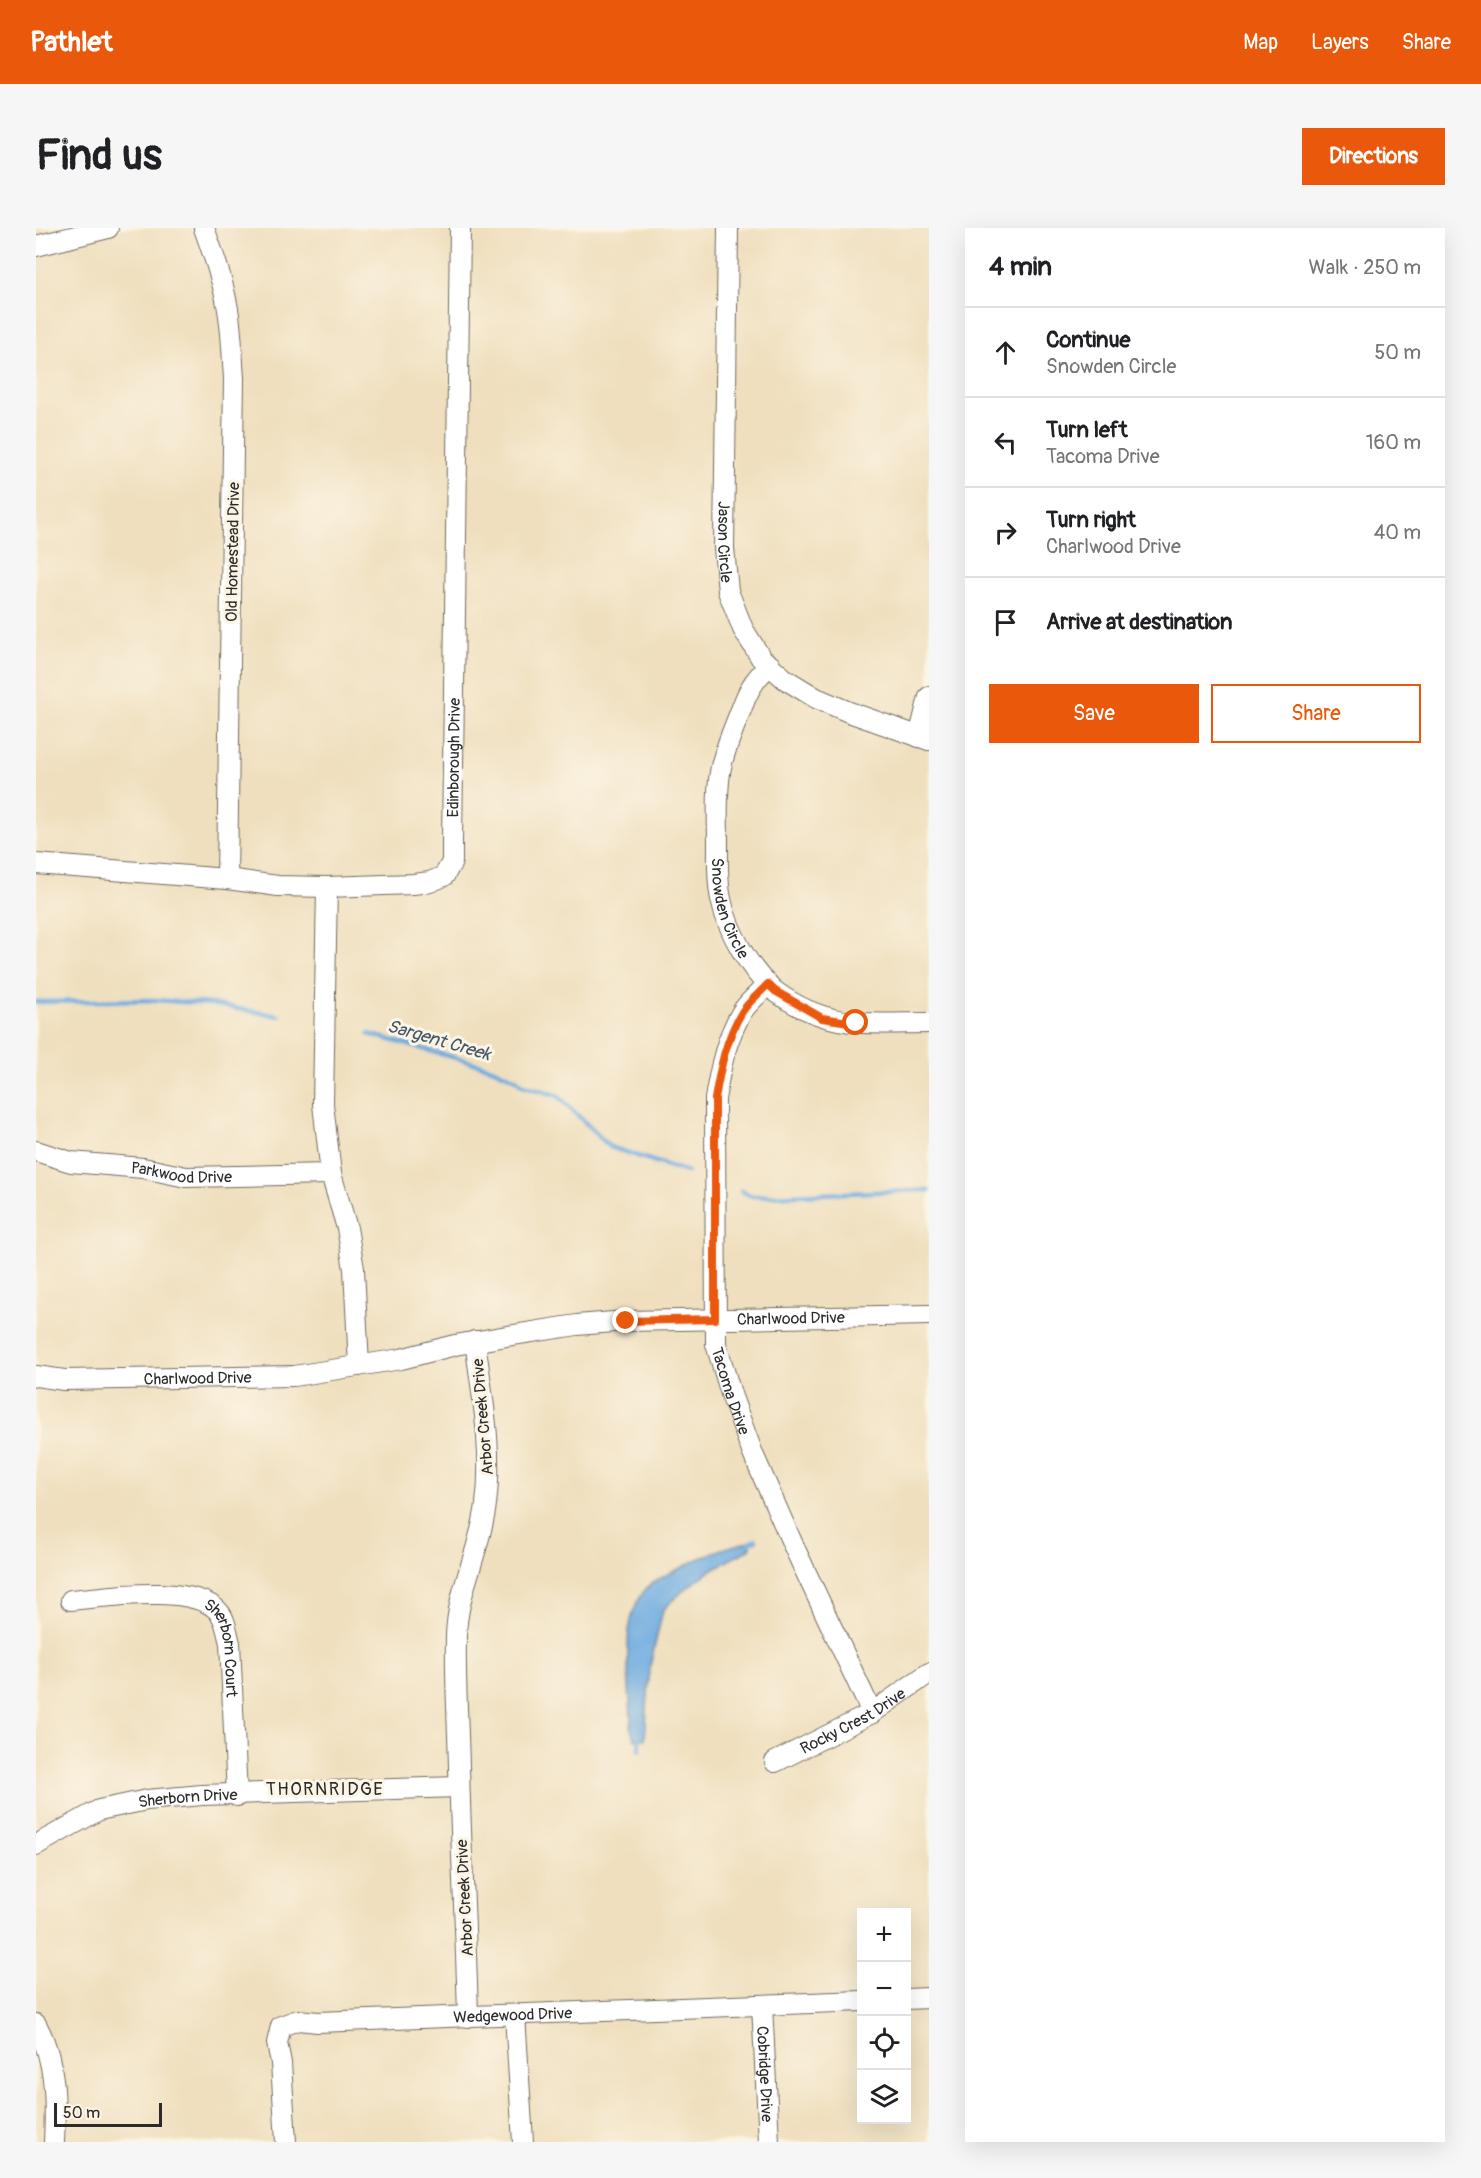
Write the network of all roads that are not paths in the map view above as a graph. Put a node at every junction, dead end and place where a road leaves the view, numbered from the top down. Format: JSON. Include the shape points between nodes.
{"nodes":[{"id":1,"x":108,"y":228,"type":"edge"},
{"id":2,"x":204,"y":228,"type":"edge"},
{"id":3,"x":460,"y":228,"type":"edge"},
{"id":4,"x":728,"y":228,"type":"edge"},
{"id":5,"x":36,"y":246,"type":"edge"},
{"id":6,"x":770,"y":665,"type":"junction"},
{"id":7,"x":929,"y":697,"type":"edge"},
{"id":8,"x":924,"y":738,"type":"edge"},
{"id":9,"x":36,"y":864,"type":"edge"},
{"id":10,"x":227,"y":879,"type":"junction"},
{"id":11,"x":327,"y":887,"type":"junction"},
{"id":12,"x":768,"y":984,"type":"junction"},
{"id":13,"x":929,"y":1023,"type":"edge"},
{"id":14,"x":36,"y":1150,"type":"edge"},
{"id":15,"x":331,"y":1174,"type":"junction"},
{"id":16,"x":929,"y":1315,"type":"edge"},
{"id":17,"x":715,"y":1319,"type":"junction"},
{"id":18,"x":475,"y":1341,"type":"junction"},
{"id":19,"x":359,"y":1366,"type":"junction"},
{"id":20,"x":36,"y":1376,"type":"edge"},
{"id":21,"x":70,"y":1600,"type":"dead end"},
{"id":22,"x":929,"y":1673,"type":"edge"},
{"id":23,"x":872,"y":1713,"type":"junction"},
{"id":24,"x":775,"y":1762,"type":"dead end"},
{"id":25,"x":459,"y":1787,"type":"junction"},
{"id":26,"x":237,"y":1796,"type":"junction"},
{"id":27,"x":36,"y":1845,"type":"edge"},
{"id":28,"x":929,"y":1998,"type":"edge"},
{"id":29,"x":911,"y":1999,"type":"edge"},
{"id":30,"x":857,"y":2001,"type":"edge"},
{"id":31,"x":762,"y":2005,"type":"junction"},
{"id":32,"x":515,"y":2015,"type":"junction"},
{"id":33,"x":468,"y":2017,"type":"junction"},
{"id":34,"x":36,"y":2024,"type":"edge"},
{"id":35,"x":54,"y":2142,"type":"edge"},
{"id":36,"x":286,"y":2142,"type":"edge"},
{"id":37,"x":523,"y":2142,"type":"edge"},
{"id":38,"x":769,"y":2142,"type":"edge"}],
"edges":[{"from":1,"to":5,"type":"street"},
{"from":2,"to":10,"type":"street","name":"Old Homestead Drive","via":[[227,304],[234,378]]},
{"from":3,"to":11,"type":"street","name":"Edinborough Drive","via":[[452,862],[444,876],[430,882]]},
{"from":4,"to":6,"type":"street","name":"Jason Circle","via":[[724,548],[728,591],[743,629]]},
{"from":6,"to":8,"type":"street","name":"Jason Circle","via":[[816,698]]},
{"from":6,"to":12,"type":"street","name":"Snowden Circle","via":[[756,678],[727,746],[718,813],[721,899],[752,967]]},
{"from":7,"to":8,"type":"street"},
{"from":9,"to":10,"type":"street","name":"Edinborough Drive"},
{"from":10,"to":11,"type":"street","name":"Edinborough Drive"},
{"from":11,"to":15,"type":"street","via":[[323,1104]]},
{"from":12,"to":13,"type":"street","name":"Snowden Circle","via":[[822,1018],[856,1023]]},
{"from":12,"to":17,"type":"street","name":"Tacoma Drive","via":[[743,1011],[720,1067],[715,1099]]},
{"from":14,"to":15,"type":"street","name":"Parkwood Drive","via":[[71,1162],[143,1168],[186,1177]]},
{"from":15,"to":19,"type":"street","via":[[348,1228],[354,1269]]},
{"from":16,"to":17,"type":"street","name":"Charlwood Drive"},
{"from":17,"to":18,"type":"street","name":"Charlwood Drive","via":[[577,1325]]},
{"from":17,"to":23,"type":"street","name":"Tacoma Drive","via":[[716,1344],[753,1454]]},
{"from":18,"to":19,"type":"street","name":"Arbor Creek Drive"},
{"from":18,"to":25,"type":"street","name":"Arbor Creek Drive","via":[[489,1472],[476,1553],[457,1611]]},
{"from":19,"to":20,"type":"street","name":"Charlwood Drive","via":[[294,1376],[64,1380]]},
{"from":21,"to":26,"type":"street","name":"Sherborn Court","via":[[177,1594],[207,1602],[219,1612],[230,1642]]},
{"from":22,"to":23,"type":"street","name":"Rocky Crest Drive"},
{"from":23,"to":24,"type":"street","name":"Rocky Crest Drive"},
{"from":25,"to":26,"type":"street","name":"Sherborn Drive"},
{"from":25,"to":33,"type":"street","name":"Arbor Creek Drive"},
{"from":26,"to":27,"type":"street","name":"Sherborn Drive","via":[[129,1802],[99,1810]]},
{"from":28,"to":29,"type":"street"},
{"from":30,"to":31,"type":"street","name":"Wedgewood Drive"},
{"from":31,"to":32,"type":"street","name":"Wedgewood Drive"},
{"from":31,"to":38,"type":"street","name":"Cobridge Drive"},
{"from":32,"to":33,"type":"street","name":"Wedgewood Drive"},
{"from":32,"to":37,"type":"street"},
{"from":33,"to":36,"type":"street","name":"Wedgewood Drive","via":[[298,2020],[281,2026],[277,2043]]},
{"from":34,"to":35,"type":"street","via":[[52,2064]]}]}
